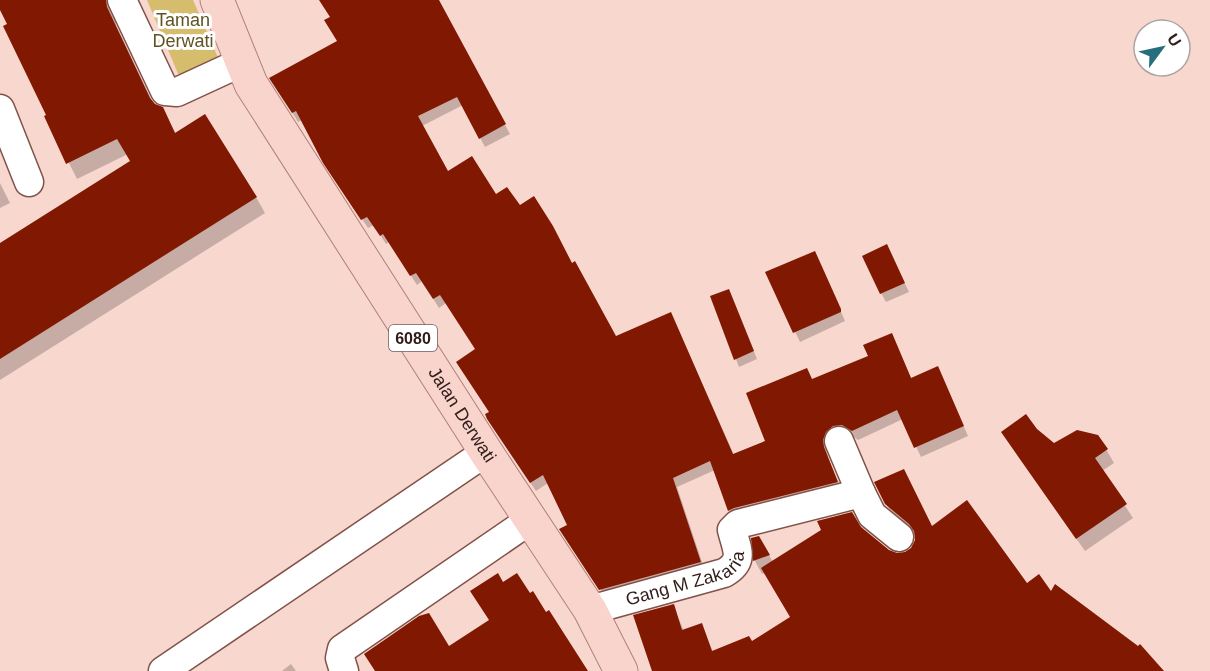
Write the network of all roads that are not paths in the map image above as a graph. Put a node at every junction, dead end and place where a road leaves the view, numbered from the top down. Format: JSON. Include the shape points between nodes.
{"nodes":[{"id":1,"x":122,"y":0,"type":"edge"},
{"id":2,"x":217,"y":0,"type":"edge"},
{"id":3,"x":242,"y":62,"type":"junction"},
{"id":4,"x":0,"y":110,"type":"edge"},
{"id":5,"x":29,"y":182,"type":"dead end"},
{"id":6,"x":839,"y":441,"type":"dead end"},
{"id":7,"x":486,"y":452,"type":"junction"},
{"id":8,"x":861,"y":493,"type":"junction"},
{"id":9,"x":530,"y":520,"type":"junction"},
{"id":10,"x":898,"y":537,"type":"dead end"},
{"id":11,"x":590,"y":610,"type":"junction"},
{"id":12,"x":163,"y":671,"type":"edge"},
{"id":13,"x":344,"y":671,"type":"edge"},
{"id":14,"x":621,"y":671,"type":"edge"}],
"edges":[{"from":1,"to":3,"type":"street","via":[[165,91],[177,92]]},
{"from":2,"to":3,"type":"main road","name":"Jalan Derwati","number":"6080"},
{"from":3,"to":7,"type":"main road","name":"Jalan Derwati","number":"6080","via":[[251,84]]},
{"from":4,"to":5,"type":"street"},
{"from":6,"to":8,"type":"street"},
{"from":7,"to":9,"type":"main road","name":"Jalan Derwati","number":"6080"},
{"from":7,"to":12,"type":"street"},
{"from":8,"to":10,"type":"street","via":[[872,515]]},
{"from":8,"to":11,"type":"street","name":"Gang M Zakaria","via":[[738,524],[732,530],[739,559],[735,567]]},
{"from":9,"to":11,"type":"main road","name":"Jalan Derwati","number":"6080"},
{"from":9,"to":13,"type":"street","via":[[342,649]]},
{"from":11,"to":14,"type":"main road","name":"Jalan Derwati","number":"6080"}]}
